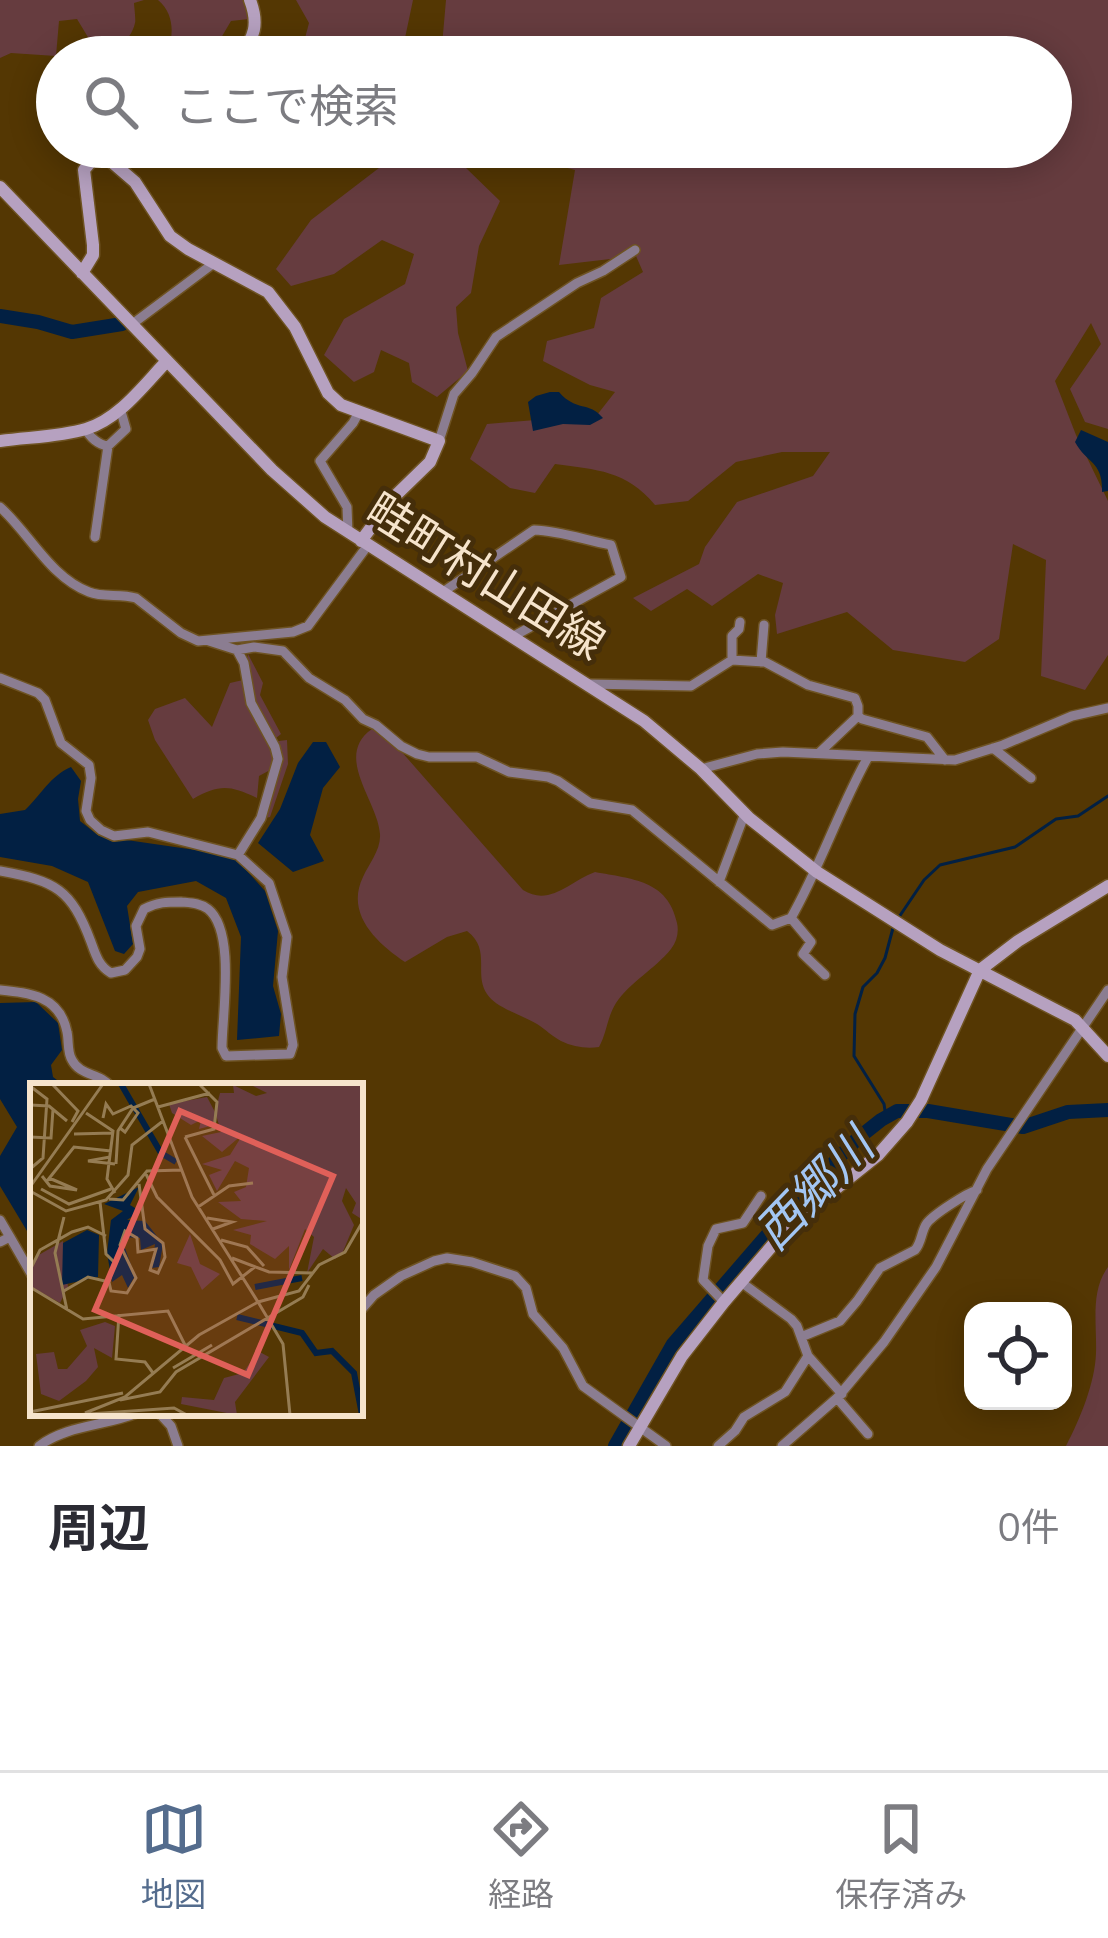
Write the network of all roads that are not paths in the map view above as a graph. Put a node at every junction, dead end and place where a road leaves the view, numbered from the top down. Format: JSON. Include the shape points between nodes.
{"nodes":[{"id":1,"x":250,"y":0,"type":"edge"},
{"id":2,"x":253,"y":36,"type":"edge"},
{"id":3,"x":86,"y":168,"type":"edge"},
{"id":4,"x":121,"y":168,"type":"edge"},
{"id":5,"x":0,"y":187,"type":"edge"},
{"id":6,"x":635,"y":250,"type":"dead end"},
{"id":7,"x":214,"y":263,"type":"junction"},
{"id":8,"x":82,"y":273,"type":"junction"},
{"id":9,"x":131,"y":325,"type":"junction"},
{"id":10,"x":166,"y":362,"type":"junction"},
{"id":11,"x":120,"y":408,"type":"junction"},
{"id":12,"x":359,"y":412,"type":"junction"},
{"id":13,"x":86,"y":429,"type":"junction"},
{"id":14,"x":0,"y":441,"type":"edge"},
{"id":15,"x":439,"y":441,"type":"junction"},
{"id":16,"x":108,"y":446,"type":"junction"},
{"id":17,"x":0,"y":507,"type":"edge"},
{"id":18,"x":348,"y":532,"type":"junction"},
{"id":19,"x":95,"y":537,"type":"dead end"},
{"id":20,"x":364,"y":543,"type":"junction"},
{"id":21,"x":443,"y":592,"type":"junction"},
{"id":22,"x":740,"y":622,"type":"dead end"},
{"id":23,"x":764,"y":626,"type":"dead end"},
{"id":24,"x":512,"y":637,"type":"junction"},
{"id":25,"x":209,"y":640,"type":"junction"},
{"id":26,"x":237,"y":650,"type":"junction"},
{"id":27,"x":732,"y":660,"type":"junction"},
{"id":28,"x":761,"y":662,"type":"junction"},
{"id":29,"x":0,"y":678,"type":"edge"},
{"id":30,"x":589,"y":683,"type":"junction"},
{"id":31,"x":1108,"y":709,"type":"edge"},
{"id":32,"x":858,"y":716,"type":"junction"},
{"id":33,"x":993,"y":748,"type":"junction"},
{"id":34,"x":818,"y":754,"type":"junction"},
{"id":35,"x":868,"y":757,"type":"junction"},
{"id":36,"x":945,"y":760,"type":"junction"},
{"id":37,"x":701,"y":769,"type":"junction"},
{"id":38,"x":1031,"y":778,"type":"dead end"},
{"id":39,"x":745,"y":813,"type":"junction"},
{"id":40,"x":238,"y":855,"type":"junction"},
{"id":41,"x":0,"y":871,"type":"edge"},
{"id":42,"x":817,"y":872,"type":"junction"},
{"id":43,"x":718,"y":882,"type":"junction"},
{"id":44,"x":1108,"y":886,"type":"edge"},
{"id":45,"x":791,"y":918,"type":"junction"},
{"id":46,"x":980,"y":970,"type":"junction"},
{"id":47,"x":825,"y":975,"type":"dead end"},
{"id":48,"x":0,"y":990,"type":"edge"},
{"id":49,"x":1108,"y":990,"type":"edge"},
{"id":50,"x":1083,"y":1027,"type":"junction"},
{"id":51,"x":1108,"y":1056,"type":"edge"},
{"id":52,"x":108,"y":1083,"type":"edge"},
{"id":53,"x":977,"y":1190,"type":"junction"},
{"id":54,"x":761,"y":1196,"type":"dead end"},
{"id":55,"x":0,"y":1220,"type":"edge"},
{"id":56,"x":5,"y":1239,"type":"edge"},
{"id":57,"x":30,"y":1272,"type":"edge"},
{"id":58,"x":742,"y":1282,"type":"junction"},
{"id":59,"x":724,"y":1302,"type":"junction"},
{"id":60,"x":363,"y":1308,"type":"edge"},
{"id":61,"x":801,"y":1337,"type":"junction"},
{"id":62,"x":808,"y":1356,"type":"junction"},
{"id":63,"x":839,"y":1396,"type":"junction"},
{"id":64,"x":128,"y":1416,"type":"edge"},
{"id":65,"x":162,"y":1416,"type":"edge"},
{"id":66,"x":632,"y":1421,"type":"junction"},
{"id":67,"x":868,"y":1434,"type":"dead end"},
{"id":68,"x":39,"y":1446,"type":"edge"},
{"id":69,"x":178,"y":1446,"type":"edge"},
{"id":70,"x":629,"y":1446,"type":"edge"},
{"id":71,"x":666,"y":1446,"type":"edge"},
{"id":72,"x":718,"y":1446,"type":"edge"},
{"id":73,"x":782,"y":1446,"type":"edge"}],
"edges":[{"from":1,"to":2,"type":"main road"},
{"from":3,"to":8,"type":"main road","via":[[93,255]]},
{"from":4,"to":7,"type":"main road","via":[[170,236]]},
{"from":5,"to":8,"type":"main road","name":"畦町村山田線"},
{"from":6,"to":15,"type":"street","via":[[496,337],[454,394]]},
{"from":7,"to":9,"type":"street"},
{"from":7,"to":12,"type":"main road","via":[[268,292],[328,393]]},
{"from":8,"to":9,"type":"main road","name":"畦町村山田線"},
{"from":9,"to":10,"type":"main road","name":"畦町村山田線"},
{"from":10,"to":11,"type":"main road"},
{"from":10,"to":18,"type":"main road","name":"畦町村山田線","via":[[272,470]]},
{"from":11,"to":13,"type":"main road"},
{"from":11,"to":16,"type":"street","via":[[126,429]]},
{"from":12,"to":15,"type":"main road"},
{"from":12,"to":18,"type":"street","via":[[320,460],[347,507]]},
{"from":13,"to":14,"type":"main road"},
{"from":13,"to":16,"type":"street"},
{"from":15,"to":20,"type":"main road"},
{"from":16,"to":19,"type":"street"},
{"from":17,"to":25,"type":"street","via":[[84,590],[136,598],[189,639]]},
{"from":18,"to":20,"type":"main road","name":"畦町村山田線"},
{"from":20,"to":21,"type":"main road","name":"畦町村山田線"},
{"from":20,"to":25,"type":"street","via":[[308,626]]},
{"from":21,"to":24,"type":"main road","name":"畦町村山田線"},
{"from":21,"to":24,"type":"street","via":[[534,530],[610,545],[621,577]]},
{"from":22,"to":27,"type":"street"},
{"from":23,"to":28,"type":"street"},
{"from":24,"to":30,"type":"main road","name":"畦町村山田線"},
{"from":25,"to":26,"type":"street"},
{"from":26,"to":40,"type":"street","via":[[278,759],[261,818]]},
{"from":26,"to":43,"type":"street","via":[[283,651],[417,754],[477,757],[508,772],[548,777],[590,803],[632,810]]},
{"from":27,"to":28,"type":"street"},
{"from":27,"to":30,"type":"street","via":[[692,686]]},
{"from":28,"to":32,"type":"street","via":[[855,698]]},
{"from":29,"to":40,"type":"street","via":[[38,693],[61,743],[89,765],[86,812],[101,830],[148,832]]},
{"from":30,"to":37,"type":"main road","name":"畦町村山田線"},
{"from":31,"to":33,"type":"street"},
{"from":32,"to":34,"type":"street"},
{"from":32,"to":36,"type":"street","via":[[927,737]]},
{"from":33,"to":36,"type":"street"},
{"from":33,"to":38,"type":"street"},
{"from":34,"to":35,"type":"street"},
{"from":34,"to":37,"type":"street","via":[[757,754]]},
{"from":35,"to":36,"type":"street"},
{"from":35,"to":42,"type":"street"},
{"from":37,"to":39,"type":"main road","name":"畦町村山田線"},
{"from":39,"to":42,"type":"main road","name":"畦町村山田線"},
{"from":39,"to":43,"type":"street"},
{"from":40,"to":41,"type":"street","via":[[268,883],[287,937],[290,1054],[226,1056],[225,965],[211,911],[176,902],[144,909],[136,920],[137,957],[111,973],[64,892]]},
{"from":42,"to":45,"type":"street"},
{"from":42,"to":46,"type":"main road","name":"畦町村山田線"},
{"from":43,"to":45,"type":"street","via":[[772,925]]},
{"from":44,"to":46,"type":"main road"},
{"from":45,"to":47,"type":"street","via":[[811,942],[803,954]]},
{"from":46,"to":50,"type":"main road","name":"畦町村山田線"},
{"from":46,"to":58,"type":"main road","via":[[907,1122],[801,1215]]},
{"from":48,"to":52,"type":"street","via":[[54,1005],[73,1063]]},
{"from":49,"to":50,"type":"street"},
{"from":50,"to":51,"type":"main road"},
{"from":50,"to":53,"type":"street"},
{"from":53,"to":61,"type":"street","via":[[928,1221],[920,1246],[880,1268],[840,1321]]},
{"from":53,"to":63,"type":"street","via":[[936,1267]]},
{"from":54,"to":59,"type":"street","via":[[743,1223],[710,1236],[703,1280]]},
{"from":55,"to":56,"type":"street"},
{"from":56,"to":57,"type":"street"},
{"from":58,"to":59,"type":"main road"},
{"from":58,"to":61,"type":"street","via":[[784,1312]]},
{"from":59,"to":66,"type":"main road"},
{"from":60,"to":66,"type":"street","via":[[401,1276],[447,1258],[515,1276],[583,1386]]},
{"from":61,"to":62,"type":"street"},
{"from":62,"to":63,"type":"street"},
{"from":62,"to":72,"type":"street","via":[[785,1392],[757,1406]]},
{"from":63,"to":67,"type":"street"},
{"from":63,"to":73,"type":"street"},
{"from":64,"to":68,"type":"street"},
{"from":65,"to":69,"type":"street"},
{"from":66,"to":70,"type":"main road"},
{"from":66,"to":71,"type":"street"}]}
